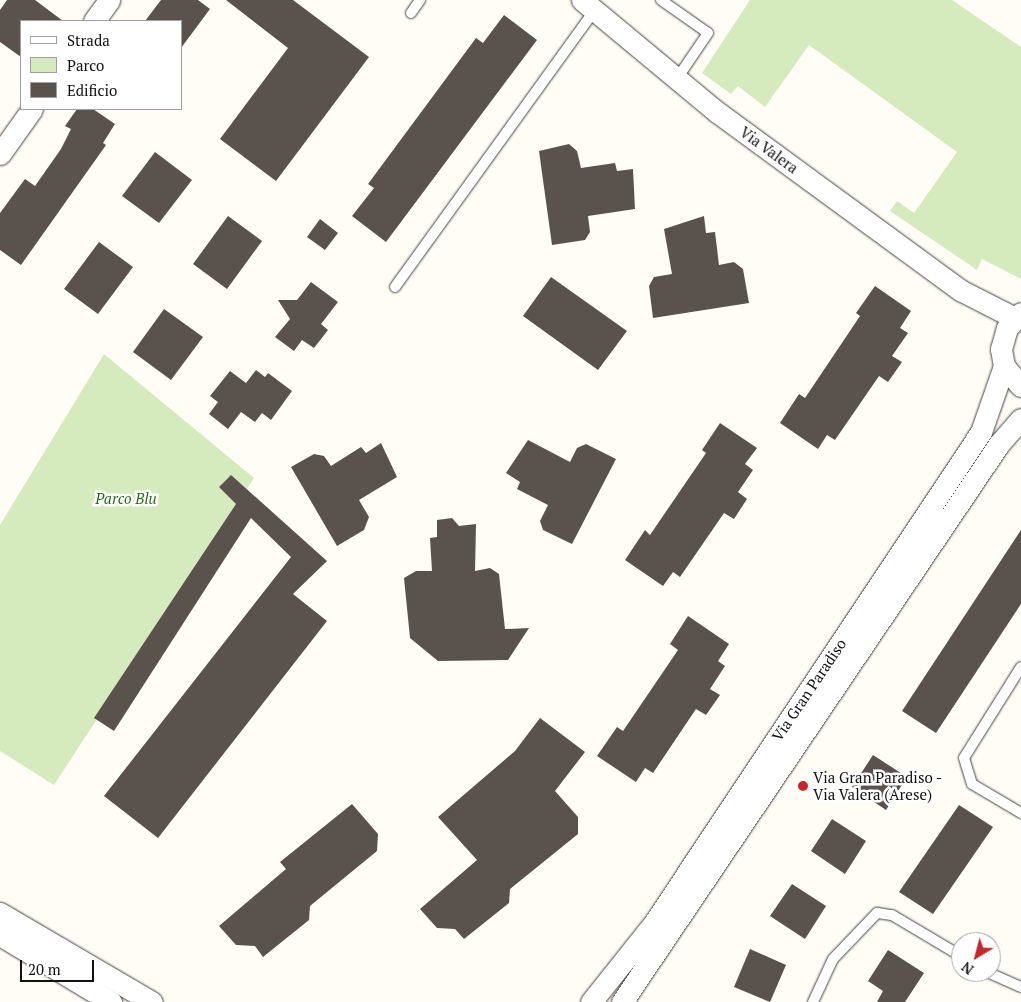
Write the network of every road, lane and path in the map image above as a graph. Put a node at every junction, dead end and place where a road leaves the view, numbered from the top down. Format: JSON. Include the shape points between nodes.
{"nodes":[{"id":1,"x":109,"y":0,"type":"edge"},
{"id":2,"x":420,"y":0,"type":"edge"},
{"id":3,"x":661,"y":0,"type":"edge"},
{"id":4,"x":588,"y":5,"type":"edge"},
{"id":5,"x":411,"y":12,"type":"dead end"},
{"id":6,"x":95,"y":20,"type":"edge"},
{"id":7,"x":676,"y":81,"type":"junction"},
{"id":8,"x":31,"y":110,"type":"edge"},
{"id":9,"x":0,"y":154,"type":"edge"},
{"id":10,"x":395,"y":287,"type":"dead end"},
{"id":11,"x":962,"y":291,"type":"junction"},
{"id":12,"x":1018,"y":315,"type":"edge"},
{"id":13,"x":1003,"y":337,"type":"junction"},
{"id":14,"x":1004,"y":366,"type":"junction"},
{"id":15,"x":1021,"y":386,"type":"edge"},
{"id":16,"x":1021,"y":419,"type":"edge"},
{"id":17,"x":1021,"y":667,"type":"edge"},
{"id":18,"x":1021,"y":813,"type":"edge"},
{"id":19,"x":0,"y":912,"type":"edge"},
{"id":20,"x":0,"y":935,"type":"edge"},
{"id":21,"x":951,"y":950,"type":"edge"},
{"id":22,"x":1001,"y":978,"type":"edge"},
{"id":23,"x":1021,"y":987,"type":"edge"},
{"id":24,"x":111,"y":1002,"type":"edge"},
{"id":25,"x":152,"y":1002,"type":"edge"},
{"id":26,"x":591,"y":1002,"type":"edge"},
{"id":27,"x":622,"y":1002,"type":"edge"},
{"id":28,"x":813,"y":1002,"type":"edge"}],
"edges":[{"from":1,"to":6,"type":"street"},
{"from":2,"to":5,"type":"lane"},
{"from":3,"to":7,"type":"lane","via":[[708,33]]},
{"from":4,"to":7,"type":"street","name":"Via Valera"},
{"from":4,"to":10,"type":"lane"},
{"from":7,"to":11,"type":"street","name":"Via Valera"},
{"from":8,"to":9,"type":"street"},
{"from":11,"to":12,"type":"street","name":"Via Valera"},
{"from":11,"to":13,"type":"street","name":"Via Valera"},
{"from":12,"to":13,"type":"street"},
{"from":13,"to":14,"type":"street"},
{"from":14,"to":15,"type":"street"},
{"from":14,"to":26,"type":"street","name":"Via Gran Paradiso","via":[[981,432],[654,923]]},
{"from":16,"to":27,"type":"street","name":"Via Gran Paradiso","via":[[999,444]]},
{"from":17,"to":18,"type":"lane","via":[[964,758],[972,784]]},
{"from":19,"to":25,"type":"street"},
{"from":20,"to":24,"type":"street"},
{"from":21,"to":28,"type":"lane","via":[[892,915],[877,913],[866,919],[833,959]]},
{"from":22,"to":23,"type":"lane"}]}
